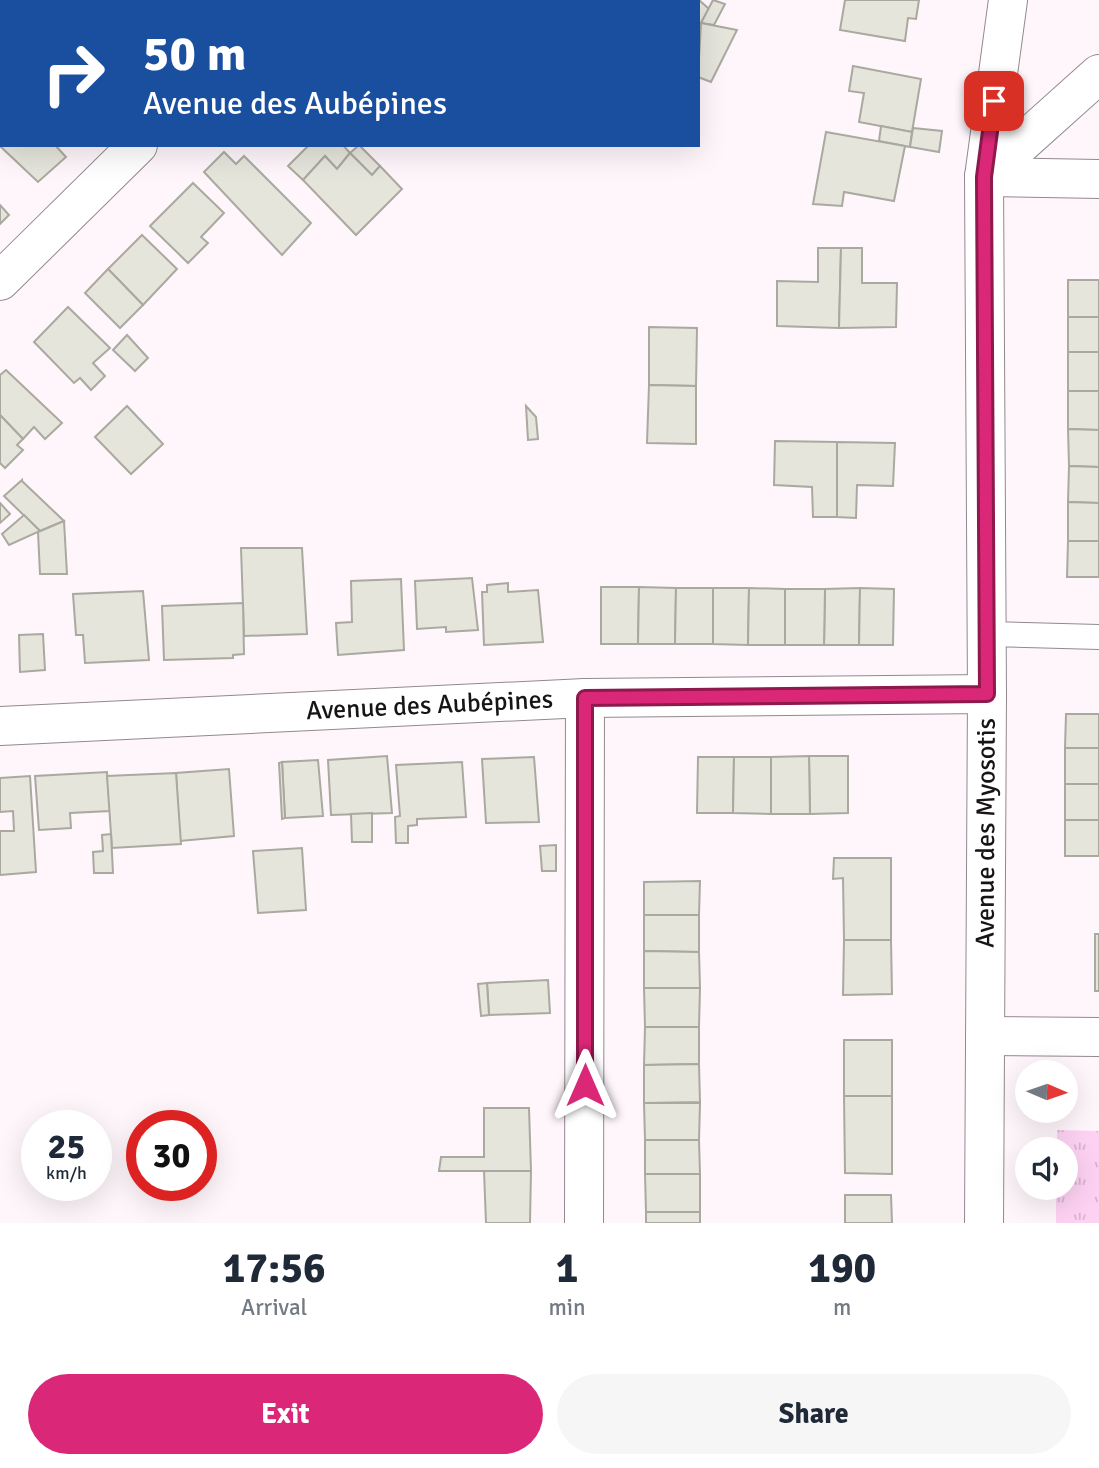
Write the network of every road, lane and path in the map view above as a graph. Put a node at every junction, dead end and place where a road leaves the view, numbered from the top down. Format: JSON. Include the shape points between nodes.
{"nodes":[{"id":1,"x":1008,"y":0,"type":"edge"},
{"id":2,"x":1099,"y":74,"type":"edge"},
{"id":3,"x":136,"y":147,"type":"edge"},
{"id":4,"x":984,"y":177,"type":"junction"},
{"id":5,"x":1099,"y":179,"type":"edge"},
{"id":6,"x":0,"y":281,"type":"edge"},
{"id":7,"x":987,"y":634,"type":"junction"},
{"id":8,"x":1099,"y":637,"type":"edge"},
{"id":9,"x":987,"y":694,"type":"junction"},
{"id":10,"x":585,"y":698,"type":"junction"},
{"id":11,"x":0,"y":726,"type":"edge"},
{"id":12,"x":985,"y":1036,"type":"junction"},
{"id":13,"x":1099,"y":1037,"type":"edge"},
{"id":14,"x":584,"y":1223,"type":"edge"},
{"id":15,"x":984,"y":1223,"type":"edge"}],
"edges":[{"from":1,"to":4,"type":"street","name":"Avenue des Myosotis"},
{"from":2,"to":4,"type":"street"},
{"from":3,"to":6,"type":"street"},
{"from":4,"to":5,"type":"street"},
{"from":4,"to":7,"type":"street","name":"Avenue des Myosotis"},
{"from":7,"to":8,"type":"lane"},
{"from":7,"to":9,"type":"street","name":"Avenue des Myosotis"},
{"from":9,"to":10,"type":"street","name":"Avenue des Aubépines"},
{"from":9,"to":12,"type":"street","name":"Avenue des Myosotis"},
{"from":10,"to":11,"type":"street","name":"Avenue des Aubépines"},
{"from":10,"to":14,"type":"street"},
{"from":12,"to":13,"type":"street"},
{"from":12,"to":15,"type":"street","name":"Avenue des Myosotis"}]}
